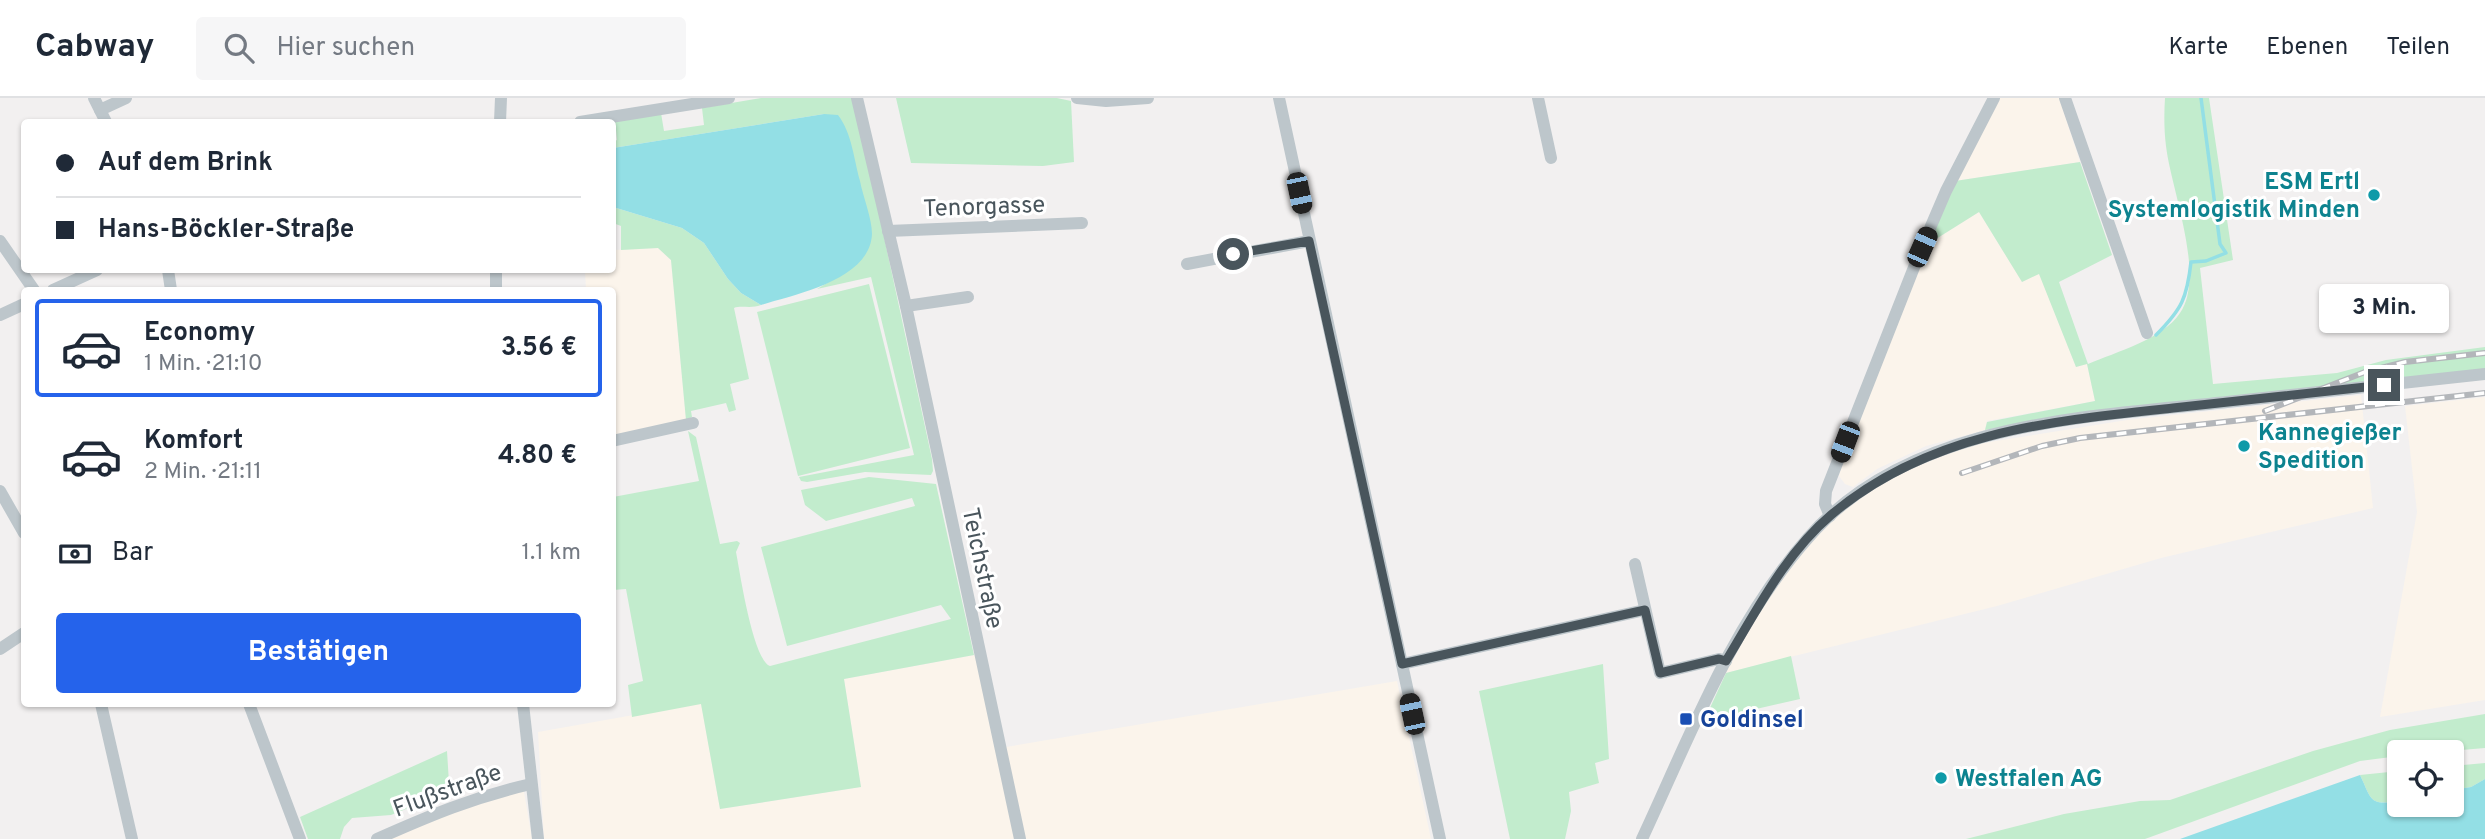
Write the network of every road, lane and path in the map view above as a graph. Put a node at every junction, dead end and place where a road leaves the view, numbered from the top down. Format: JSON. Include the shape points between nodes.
{"nodes":[{"id":1,"x":126,"y":98,"type":"edge"},
{"id":2,"x":501,"y":98,"type":"edge"},
{"id":3,"x":729,"y":98,"type":"edge"},
{"id":4,"x":857,"y":98,"type":"edge"},
{"id":5,"x":1077,"y":98,"type":"edge"},
{"id":6,"x":1148,"y":98,"type":"edge"},
{"id":7,"x":1279,"y":98,"type":"edge"},
{"id":8,"x":1538,"y":98,"type":"edge"},
{"id":9,"x":1994,"y":98,"type":"edge"},
{"id":10,"x":2065,"y":98,"type":"edge"},
{"id":11,"x":1131,"y":99,"type":"edge"},
{"id":12,"x":668,"y":103,"type":"edge"},
{"id":13,"x":97,"y":104,"type":"edge"},
{"id":14,"x":500,"y":119,"type":"edge"},
{"id":15,"x":594,"y":119,"type":"edge"},
{"id":16,"x":1551,"y":158,"type":"dead end"},
{"id":17,"x":1082,"y":223,"type":"dead end"},
{"id":18,"x":888,"y":231,"type":"junction"},
{"id":19,"x":0,"y":241,"type":"edge"},
{"id":20,"x":1309,"y":241,"type":"junction"},
{"id":21,"x":1187,"y":264,"type":"dead end"},
{"id":22,"x":21,"y":271,"type":"edge"},
{"id":23,"x":90,"y":273,"type":"edge"},
{"id":24,"x":59,"y":287,"type":"edge"},
{"id":25,"x":968,"y":297,"type":"dead end"},
{"id":26,"x":21,"y":305,"type":"edge"},
{"id":27,"x":906,"y":306,"type":"junction"},
{"id":28,"x":0,"y":315,"type":"edge"},
{"id":29,"x":2147,"y":333,"type":"dead end"},
{"id":30,"x":2485,"y":374,"type":"edge"},
{"id":31,"x":693,"y":423,"type":"dead end"},
{"id":32,"x":616,"y":440,"type":"edge"},
{"id":33,"x":0,"y":491,"type":"edge"},
{"id":34,"x":1830,"y":516,"type":"junction"},
{"id":35,"x":21,"y":528,"type":"edge"},
{"id":36,"x":1635,"y":564,"type":"dead end"},
{"id":37,"x":1645,"y":610,"type":"junction"},
{"id":38,"x":21,"y":635,"type":"edge"},
{"id":39,"x":0,"y":649,"type":"edge"},
{"id":40,"x":1726,"y":661,"type":"junction"},
{"id":41,"x":1402,"y":664,"type":"junction"},
{"id":42,"x":102,"y":707,"type":"edge"},
{"id":43,"x":250,"y":707,"type":"edge"},
{"id":44,"x":523,"y":707,"type":"edge"},
{"id":45,"x":531,"y":784,"type":"junction"},
{"id":46,"x":538,"y":837,"type":"edge"},
{"id":47,"x":132,"y":839,"type":"edge"},
{"id":48,"x":300,"y":839,"type":"edge"},
{"id":49,"x":377,"y":839,"type":"edge"},
{"id":50,"x":1020,"y":839,"type":"edge"},
{"id":51,"x":1440,"y":839,"type":"edge"},
{"id":52,"x":1642,"y":839,"type":"edge"}],
"edges":[{"from":1,"to":13,"type":"street"},
{"from":2,"to":14,"type":"street"},
{"from":3,"to":12,"type":"street"},
{"from":4,"to":18,"type":"street","name":"Teichstraße"},
{"from":5,"to":11,"type":"street"},
{"from":6,"to":11,"type":"street"},
{"from":7,"to":20,"type":"street"},
{"from":8,"to":16,"type":"street"},
{"from":9,"to":34,"type":"street","via":[[1922,247],[1826,491]]},
{"from":10,"to":29,"type":"street"},
{"from":12,"to":15,"type":"street"},
{"from":17,"to":18,"type":"street","name":"Tenorgasse"},
{"from":18,"to":27,"type":"street","name":"Teichstraße"},
{"from":19,"to":22,"type":"street"},
{"from":20,"to":21,"type":"street"},
{"from":20,"to":41,"type":"street"},
{"from":23,"to":24,"type":"street"},
{"from":25,"to":27,"type":"street"},
{"from":26,"to":28,"type":"street"},
{"from":27,"to":50,"type":"street","name":"Teichstraße"},
{"from":30,"to":34,"type":"street","via":[[2024,428],[1959,444],[1908,464]]},
{"from":31,"to":32,"type":"street"},
{"from":33,"to":35,"type":"street"},
{"from":34,"to":40,"type":"street","via":[[1778,574]]},
{"from":36,"to":37,"type":"street"},
{"from":37,"to":40,"type":"street","via":[[1660,673]]},
{"from":37,"to":41,"type":"street"},
{"from":38,"to":39,"type":"street"},
{"from":40,"to":52,"type":"street"},
{"from":41,"to":51,"type":"street"},
{"from":42,"to":47,"type":"street"},
{"from":43,"to":48,"type":"street"},
{"from":44,"to":45,"type":"street"},
{"from":45,"to":46,"type":"street"},
{"from":45,"to":49,"type":"street","name":"Flußstraße","via":[[446,808]]}]}
